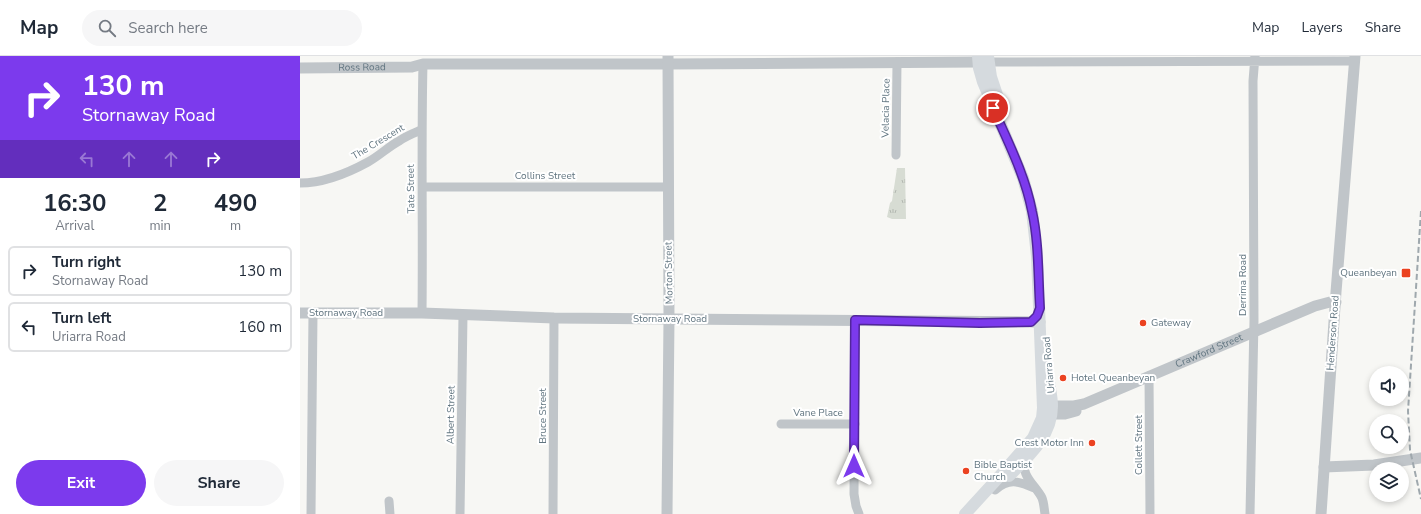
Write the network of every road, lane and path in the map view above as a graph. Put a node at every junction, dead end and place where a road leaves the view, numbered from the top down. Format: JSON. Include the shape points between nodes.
{"nodes":[{"id":1,"x":1255,"y":58,"type":"edge"},
{"id":2,"x":1355,"y":58,"type":"edge"},
{"id":3,"x":983,"y":59,"type":"edge"},
{"id":4,"x":668,"y":60,"type":"edge"},
{"id":5,"x":300,"y":61,"type":"edge"},
{"id":6,"x":897,"y":62,"type":"junction"},
{"id":7,"x":423,"y":64,"type":"junction"},
{"id":8,"x":300,"y":68,"type":"edge"},
{"id":9,"x":421,"y":130,"type":"junction"},
{"id":10,"x":896,"y":155,"type":"dead end"},
{"id":11,"x":300,"y":183,"type":"edge"},
{"id":12,"x":423,"y":187,"type":"junction"},
{"id":13,"x":668,"y":187,"type":"junction"},
{"id":14,"x":1336,"y":302,"type":"junction"},
{"id":15,"x":300,"y":313,"type":"edge"},
{"id":16,"x":313,"y":313,"type":"junction"},
{"id":17,"x":422,"y":314,"type":"junction"},
{"id":18,"x":463,"y":315,"type":"junction"},
{"id":19,"x":1039,"y":317,"type":"junction"},
{"id":20,"x":554,"y":318,"type":"junction"},
{"id":21,"x":669,"y":319,"type":"junction"},
{"id":22,"x":855,"y":320,"type":"junction"},
{"id":23,"x":1254,"y":332,"type":"junction"},
{"id":24,"x":1149,"y":376,"type":"junction"},
{"id":25,"x":1049,"y":410,"type":"junction"},
{"id":26,"x":781,"y":424,"type":"dead end"},
{"id":27,"x":855,"y":424,"type":"junction"},
{"id":28,"x":1029,"y":456,"type":"junction"},
{"id":29,"x":1421,"y":458,"type":"edge"},
{"id":30,"x":1324,"y":467,"type":"junction"},
{"id":31,"x":1034,"y":488,"type":"junction"},
{"id":32,"x":995,"y":490,"type":"junction"},
{"id":33,"x":389,"y":501,"type":"dead end"},
{"id":34,"x":311,"y":514,"type":"edge"},
{"id":35,"x":390,"y":514,"type":"edge"},
{"id":36,"x":460,"y":514,"type":"edge"},
{"id":37,"x":553,"y":514,"type":"edge"},
{"id":38,"x":668,"y":514,"type":"edge"},
{"id":39,"x":859,"y":514,"type":"edge"},
{"id":40,"x":965,"y":514,"type":"edge"},
{"id":41,"x":975,"y":514,"type":"edge"},
{"id":42,"x":1045,"y":514,"type":"edge"},
{"id":43,"x":1150,"y":514,"type":"edge"},
{"id":44,"x":1250,"y":514,"type":"edge"},
{"id":45,"x":1321,"y":514,"type":"edge"}],
"edges":[{"from":1,"to":2,"type":"street","name":"Ross Road"},
{"from":1,"to":3,"type":"street","name":"Ross Road"},
{"from":1,"to":23,"type":"street","name":"Derrima Road"},
{"from":2,"to":14,"type":"street","name":"Henderson Road"},
{"from":3,"to":6,"type":"street","name":"Ross Road"},
{"from":3,"to":19,"type":"main road","name":"Uriarra Road","via":[[1037,209],[1044,258]]},
{"from":4,"to":6,"type":"street","name":"Ross Road"},
{"from":4,"to":7,"type":"street","name":"Ross Road"},
{"from":4,"to":13,"type":"street","name":"Morton Street"},
{"from":5,"to":7,"type":"street","name":"Ross Road","via":[[413,60]]},
{"from":6,"to":10,"type":"street","name":"Velacia Place"},
{"from":7,"to":8,"type":"street","name":"Ross Road","via":[[412,67]]},
{"from":7,"to":9,"type":"street","name":"Tate Street"},
{"from":9,"to":11,"type":"street","name":"The Crescent","via":[[351,170]]},
{"from":9,"to":12,"type":"street","name":"Tate Street"},
{"from":12,"to":13,"type":"street","name":"Collins Street"},
{"from":12,"to":17,"type":"street","name":"Tate Street"},
{"from":13,"to":21,"type":"street","name":"Morton Street"},
{"from":14,"to":23,"type":"street","name":"Crawford Street","via":[[1315,306]]},
{"from":14,"to":30,"type":"street","name":"Henderson Road"},
{"from":15,"to":16,"type":"street","name":"Stornaway Road"},
{"from":16,"to":17,"type":"street","name":"Stornaway Road"},
{"from":16,"to":34,"type":"street"},
{"from":17,"to":18,"type":"street","name":"Stornaway Road"},
{"from":18,"to":20,"type":"street","name":"Stornaway Road"},
{"from":18,"to":36,"type":"street","name":"Albert Street"},
{"from":19,"to":22,"type":"street","name":"Stornaway Road","via":[[980,323]]},
{"from":19,"to":25,"type":"main road","name":"Uriarra Road"},
{"from":20,"to":21,"type":"street","name":"Stornaway Road"},
{"from":20,"to":37,"type":"street","name":"Bruce Street"},
{"from":21,"to":22,"type":"street","name":"Stornaway Road"},
{"from":21,"to":38,"type":"street","name":"Morton Street"},
{"from":22,"to":27,"type":"street"},
{"from":23,"to":24,"type":"street","name":"Crawford Street"},
{"from":23,"to":44,"type":"street","name":"Derrima Road"},
{"from":24,"to":25,"type":"street","name":"Crawford Street","via":[[1084,404],[1074,412]]},
{"from":24,"to":43,"type":"street","name":"Collett Street"},
{"from":25,"to":28,"type":"main road","via":[[1050,422],[1043,439]]},
{"from":25,"to":40,"type":"main road","via":[[1033,438]]},
{"from":26,"to":27,"type":"street","name":"Vane Place"},
{"from":27,"to":39,"type":"street","via":[[854,494]]},
{"from":28,"to":31,"type":"street","via":[[1025,470]]},
{"from":28,"to":32,"type":"main road"},
{"from":29,"to":30,"type":"street","via":[[1374,465]]},
{"from":30,"to":45,"type":"street","name":"Henderson Road"},
{"from":31,"to":32,"type":"street","via":[[1013,481]]},
{"from":31,"to":42,"type":"street","via":[[1042,498]]},
{"from":32,"to":41,"type":"main road"},
{"from":33,"to":35,"type":"street"}]}
